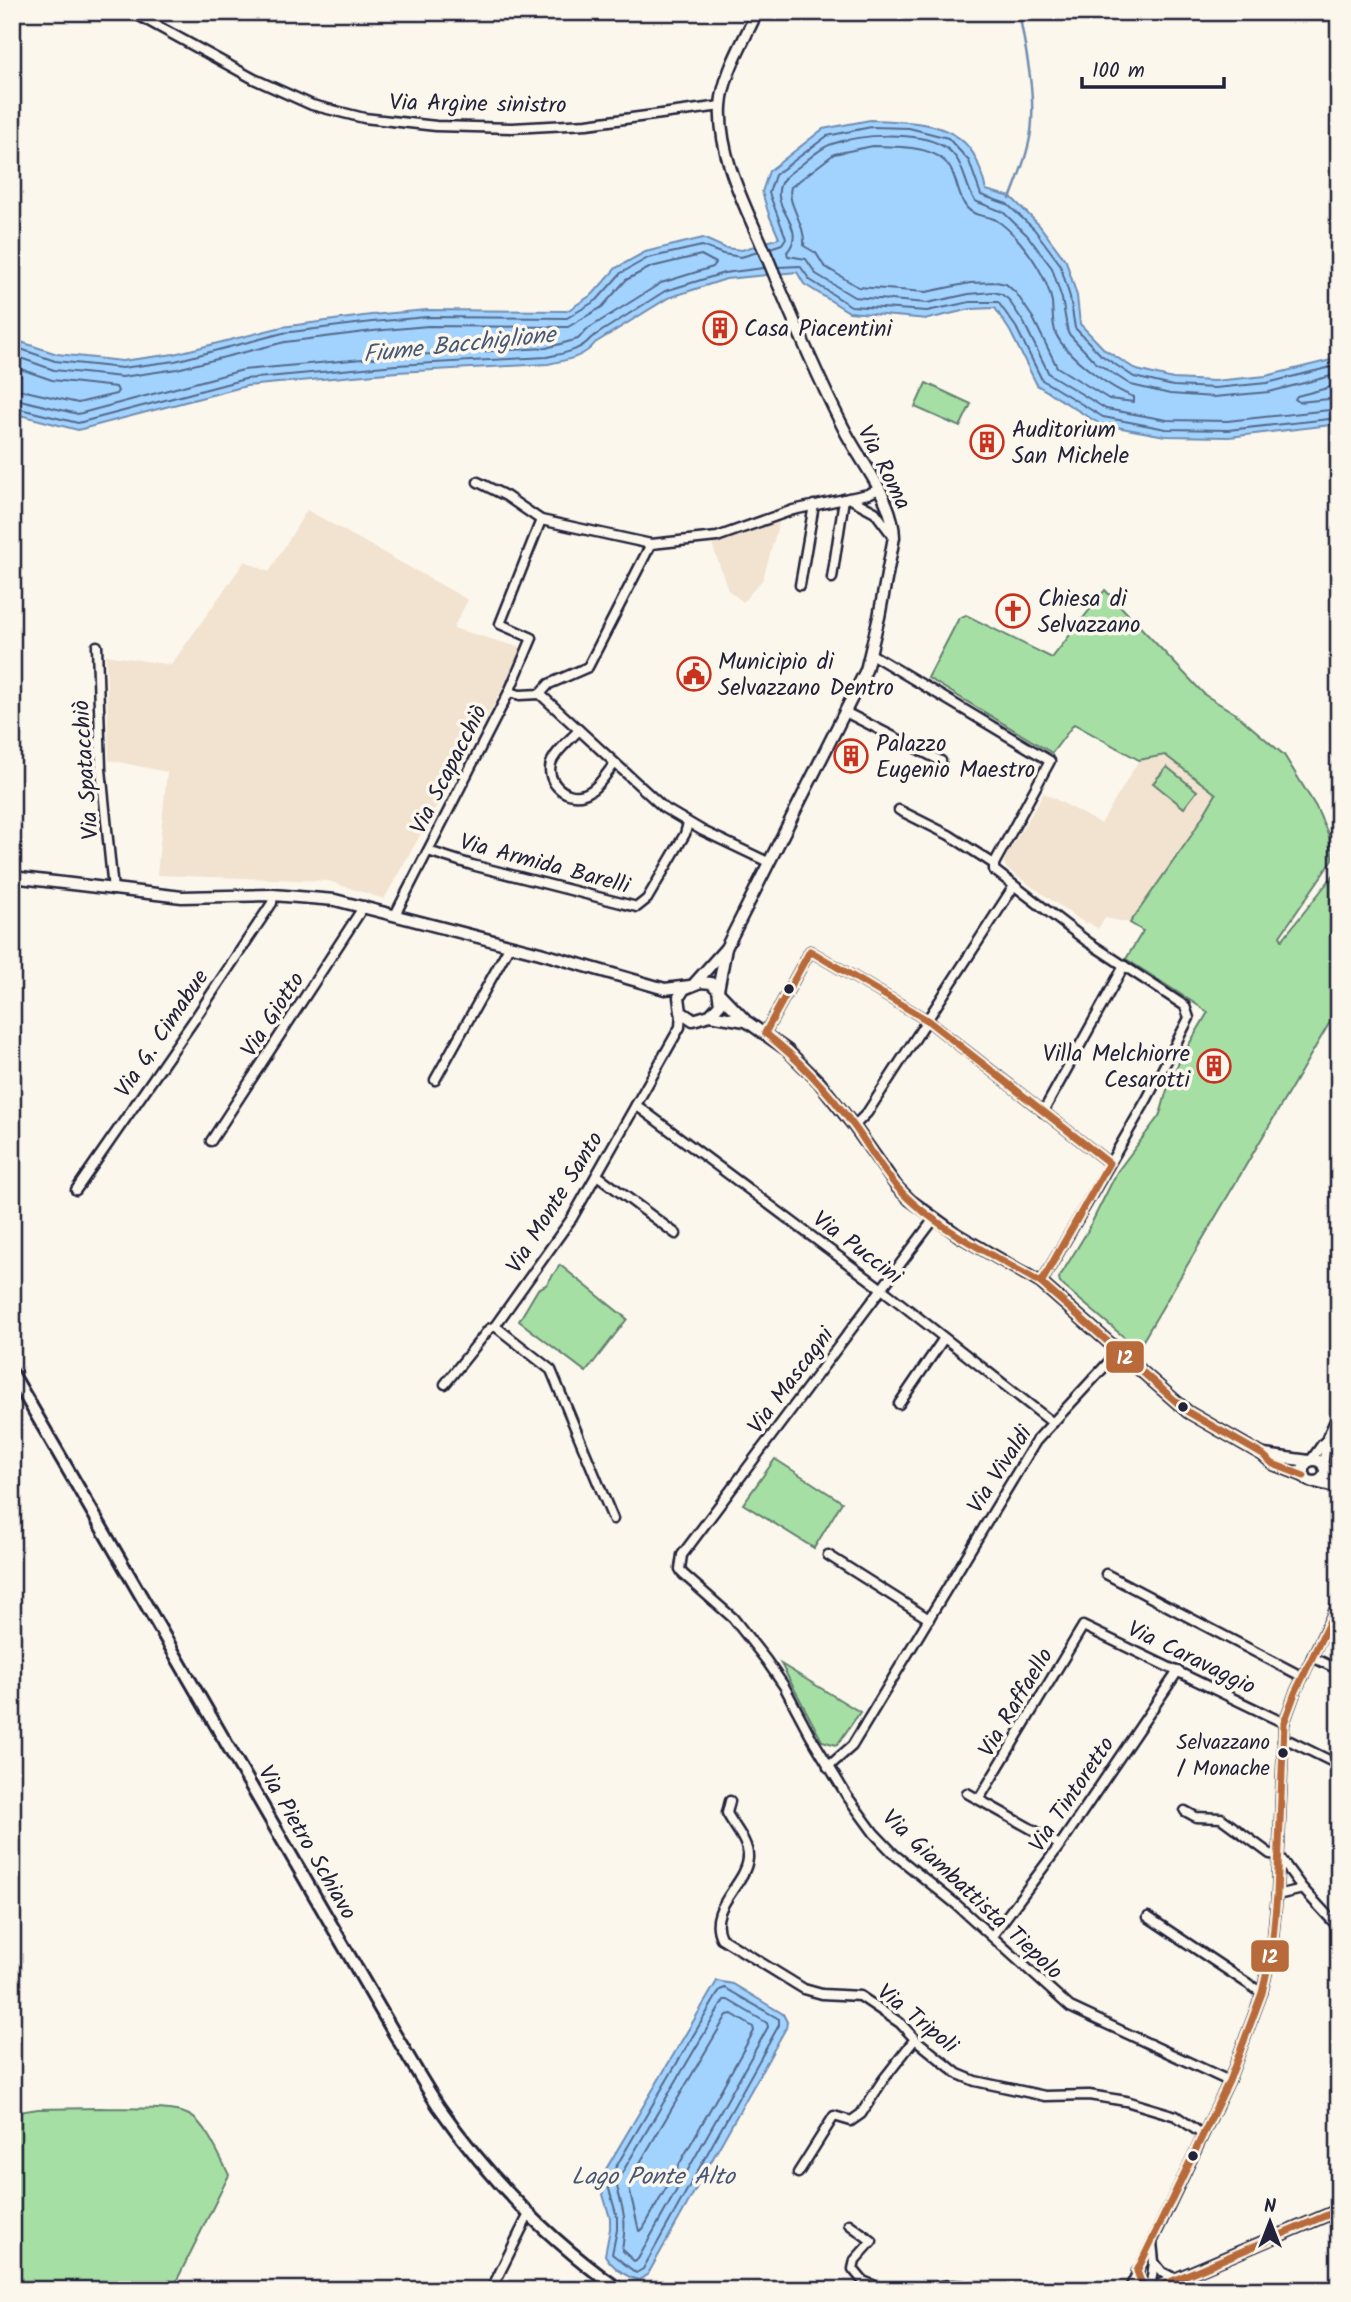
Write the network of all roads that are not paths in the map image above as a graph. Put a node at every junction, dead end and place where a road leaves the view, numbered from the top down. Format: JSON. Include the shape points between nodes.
{"nodes":[{"id":1,"x":132,"y":12,"type":"edge"},
{"id":2,"x":757,"y":12,"type":"edge"},
{"id":3,"x":721,"y":106,"type":"junction"},
{"id":4,"x":478,"y":482,"type":"dead end"},
{"id":5,"x":879,"y":489,"type":"junction"},
{"id":6,"x":847,"y":499,"type":"junction"},
{"id":7,"x":814,"y":505,"type":"junction"},
{"id":8,"x":864,"y":505,"type":"junction"},
{"id":9,"x":887,"y":505,"type":"junction"},
{"id":10,"x":541,"y":520,"type":"junction"},
{"id":11,"x":894,"y":537,"type":"junction"},
{"id":12,"x":651,"y":544,"type":"junction"},
{"id":13,"x":832,"y":578,"type":"dead end"},
{"id":14,"x":800,"y":585,"type":"dead end"},
{"id":15,"x":97,"y":646,"type":"dead end"},
{"id":16,"x":871,"y":654,"type":"junction"},
{"id":17,"x":509,"y":692,"type":"junction"},
{"id":18,"x":540,"y":694,"type":"junction"},
{"id":19,"x":845,"y":712,"type":"junction"},
{"id":20,"x":579,"y":730,"type":"junction"},
{"id":21,"x":941,"y":761,"type":"dead end"},
{"id":22,"x":615,"y":763,"type":"junction"},
{"id":23,"x":899,"y":810,"type":"dead end"},
{"id":24,"x":688,"y":823,"type":"junction"},
{"id":25,"x":428,"y":851,"type":"junction"},
{"id":26,"x":768,"y":862,"type":"junction"},
{"id":27,"x":994,"y":864,"type":"junction"},
{"id":28,"x":12,"y":877,"type":"edge"},
{"id":29,"x":1014,"y":886,"type":"junction"},
{"id":30,"x":113,"y":890,"type":"junction"},
{"id":31,"x":272,"y":895,"type":"junction"},
{"id":32,"x":364,"y":906,"type":"junction"},
{"id":33,"x":395,"y":915,"type":"junction"},
{"id":34,"x":510,"y":945,"type":"junction"},
{"id":35,"x":726,"y":948,"type":"junction"},
{"id":36,"x":1124,"y":966,"type":"junction"},
{"id":37,"x":692,"y":985,"type":"junction"},
{"id":38,"x":666,"y":989,"type":"junction"},
{"id":39,"x":719,"y":992,"type":"junction"},
{"id":40,"x":680,"y":1010,"type":"junction"},
{"id":41,"x":710,"y":1015,"type":"junction"},
{"id":42,"x":693,"y":1020,"type":"junction"},
{"id":43,"x":927,"y":1020,"type":"junction"},
{"id":44,"x":746,"y":1021,"type":"junction"},
{"id":45,"x":680,"y":1027,"type":"junction"},
{"id":46,"x":765,"y":1033,"type":"junction"},
{"id":47,"x":435,"y":1080,"type":"dead end"},
{"id":48,"x":636,"y":1105,"type":"junction"},
{"id":49,"x":1043,"y":1112,"type":"junction"},
{"id":50,"x":854,"y":1126,"type":"junction"},
{"id":51,"x":211,"y":1141,"type":"dead end"},
{"id":52,"x":1109,"y":1163,"type":"junction"},
{"id":53,"x":597,"y":1175,"type":"junction"},
{"id":54,"x":76,"y":1190,"type":"dead end"},
{"id":55,"x":934,"y":1219,"type":"junction"},
{"id":56,"x":676,"y":1234,"type":"dead end"},
{"id":57,"x":1041,"y":1283,"type":"junction"},
{"id":58,"x":883,"y":1289,"type":"junction"},
{"id":59,"x":495,"y":1326,"type":"junction"},
{"id":60,"x":944,"y":1338,"type":"junction"},
{"id":61,"x":1118,"y":1352,"type":"junction"},
{"id":62,"x":12,"y":1373,"type":"edge"},
{"id":63,"x":445,"y":1384,"type":"dead end"},
{"id":64,"x":899,"y":1404,"type":"dead end"},
{"id":65,"x":1339,"y":1412,"type":"edge"},
{"id":66,"x":1053,"y":1423,"type":"junction"},
{"id":67,"x":1327,"y":1438,"type":"junction"},
{"id":68,"x":1263,"y":1455,"type":"junction"},
{"id":69,"x":1310,"y":1461,"type":"junction"},
{"id":70,"x":1324,"y":1467,"type":"junction"},
{"id":71,"x":1304,"y":1476,"type":"junction"},
{"id":72,"x":1315,"y":1482,"type":"junction"},
{"id":73,"x":1339,"y":1482,"type":"edge"},
{"id":74,"x":1339,"y":1488,"type":"edge"},
{"id":75,"x":613,"y":1519,"type":"dead end"},
{"id":76,"x":828,"y":1555,"type":"dead end"},
{"id":77,"x":680,"y":1565,"type":"joint"},
{"id":78,"x":1106,"y":1574,"type":"dead end"},
{"id":79,"x":1339,"y":1601,"type":"edge"},
{"id":80,"x":929,"y":1619,"type":"junction"},
{"id":81,"x":1083,"y":1626,"type":"joint"},
{"id":82,"x":1312,"y":1657,"type":"junction"},
{"id":83,"x":1339,"y":1670,"type":"edge"},
{"id":84,"x":1178,"y":1671,"type":"junction"},
{"id":85,"x":1303,"y":1677,"type":"junction"},
{"id":86,"x":1284,"y":1723,"type":"junction"},
{"id":87,"x":1283,"y":1741,"type":"junction"},
{"id":88,"x":1339,"y":1765,"type":"edge"},
{"id":89,"x":828,"y":1767,"type":"junction"},
{"id":90,"x":967,"y":1793,"type":"dead end"},
{"id":91,"x":979,"y":1799,"type":"junction"},
{"id":92,"x":730,"y":1801,"type":"dead end"},
{"id":93,"x":1185,"y":1811,"type":"dead end"},
{"id":94,"x":1060,"y":1845,"type":"junction"},
{"id":95,"x":1278,"y":1855,"type":"junction"},
{"id":96,"x":1303,"y":1889,"type":"junction"},
{"id":97,"x":1278,"y":1895,"type":"junction"},
{"id":98,"x":1148,"y":1917,"type":"dead end"},
{"id":99,"x":1339,"y":1928,"type":"edge"},
{"id":100,"x":992,"y":1936,"type":"junction"},
{"id":101,"x":1262,"y":1993,"type":"junction"},
{"id":102,"x":915,"y":2039,"type":"junction"},
{"id":103,"x":1229,"y":2081,"type":"junction"},
{"id":104,"x":1202,"y":2134,"type":"junction"},
{"id":105,"x":798,"y":2173,"type":"dead end"},
{"id":106,"x":1339,"y":2210,"type":"edge"},
{"id":107,"x":529,"y":2214,"type":"junction"},
{"id":108,"x":849,"y":2224,"type":"dead end"},
{"id":109,"x":1152,"y":2242,"type":"junction"},
{"id":110,"x":1154,"y":2262,"type":"junction"},
{"id":111,"x":1137,"y":2271,"type":"junction"},
{"id":112,"x":1174,"y":2278,"type":"junction"},
{"id":113,"x":491,"y":2290,"type":"edge"},
{"id":114,"x":620,"y":2290,"type":"edge"},
{"id":115,"x":885,"y":2290,"type":"edge"},
{"id":116,"x":930,"y":2290,"type":"edge"},
{"id":117,"x":986,"y":2290,"type":"edge"},
{"id":118,"x":1129,"y":2290,"type":"edge"},
{"id":119,"x":1150,"y":2290,"type":"edge"}],
"edges":[{"from":1,"to":3,"type":"street","name":"Via Argine sinistro","via":[[254,79],[312,104],[364,118],[512,128],[587,124]]},
{"from":2,"to":3,"type":"street","name":"Via Roma"},
{"from":3,"to":5,"type":"street","name":"Via Roma","via":[[726,151],[779,286],[844,429]]},
{"from":4,"to":10,"type":"street"},
{"from":5,"to":6,"type":"street"},
{"from":5,"to":9,"type":"street","name":"Via Roma"},
{"from":6,"to":7,"type":"street"},
{"from":6,"to":8,"type":"street"},
{"from":6,"to":13,"type":"street"},
{"from":7,"to":12,"type":"street","via":[[717,537]]},
{"from":7,"to":14,"type":"street"},
{"from":8,"to":9,"type":"street"},
{"from":8,"to":11,"type":"street"},
{"from":9,"to":11,"type":"street","name":"Via Roma"},
{"from":10,"to":12,"type":"street"},
{"from":10,"to":17,"type":"street","via":[[500,624],[531,638]]},
{"from":11,"to":16,"type":"street","name":"Via Roma"},
{"from":12,"to":18,"type":"street","via":[[588,667],[549,684]]},
{"from":15,"to":30,"type":"street","name":"Via Spatacchiò","via":[[101,769]]},
{"from":16,"to":19,"type":"street","name":"Via Roma"},
{"from":16,"to":27,"type":"street","via":[[1050,761]]},
{"from":17,"to":18,"type":"street","name":"Via Scapacchiò"},
{"from":17,"to":25,"type":"street","name":"Via Scapacchiò"},
{"from":18,"to":20,"type":"street"},
{"from":19,"to":21,"type":"street"},
{"from":19,"to":26,"type":"street","name":"Via Roma"},
{"from":20,"to":22,"type":"street"},
{"from":20,"to":22,"type":"street","via":[[552,760],[549,773],[553,784],[583,795],[593,790]]},
{"from":22,"to":24,"type":"street","via":[[664,808]]},
{"from":23,"to":27,"type":"street"},
{"from":24,"to":25,"type":"street","name":"Via Armida Barelli","via":[[648,900],[637,907]]},
{"from":24,"to":26,"type":"street"},
{"from":25,"to":33,"type":"street","name":"Via Scapacchiò"},
{"from":26,"to":35,"type":"street","name":"Via Roma"},
{"from":27,"to":29,"type":"street","via":[[993,870]]},
{"from":28,"to":30,"type":"street"},
{"from":29,"to":36,"type":"street"},
{"from":29,"to":43,"type":"street"},
{"from":30,"to":31,"type":"street","via":[[182,897]]},
{"from":31,"to":32,"type":"street"},
{"from":31,"to":54,"type":"street","name":"Via G. Cimabue","via":[[272,903]]},
{"from":32,"to":33,"type":"street"},
{"from":32,"to":51,"type":"street","name":"Via Giotto"},
{"from":33,"to":34,"type":"street"},
{"from":34,"to":38,"type":"street"},
{"from":34,"to":47,"type":"street"},
{"from":35,"to":37,"type":"street","name":"Via Roma"},
{"from":35,"to":39,"type":"street","name":"Via Roma"},
{"from":36,"to":49,"type":"street"},
{"from":36,"to":52,"type":"street","via":[[1185,1006],[1189,1018]]},
{"from":37,"to":38,"type":"street"},
{"from":37,"to":39,"type":"street","via":[[706,982]]},
{"from":37,"to":40,"type":"street","via":[[681,993]]},
{"from":38,"to":40,"type":"street"},
{"from":39,"to":41,"type":"street","via":[[720,1004]]},
{"from":39,"to":44,"type":"street"},
{"from":40,"to":42,"type":"street"},
{"from":40,"to":45,"type":"street","name":"Via Monte Santo"},
{"from":41,"to":42,"type":"street"},
{"from":41,"to":44,"type":"street"},
{"from":42,"to":45,"type":"street"},
{"from":43,"to":46,"type":"street","via":[[810,951]]},
{"from":43,"to":49,"type":"street"},
{"from":43,"to":50,"type":"street"},
{"from":44,"to":46,"type":"street"},
{"from":45,"to":48,"type":"street","name":"Via Monte Santo"},
{"from":46,"to":50,"type":"street","via":[[788,1050]]},
{"from":48,"to":53,"type":"street","name":"Via Monte Santo"},
{"from":48,"to":58,"type":"street","name":"Via Puccini"},
{"from":49,"to":52,"type":"street"},
{"from":50,"to":55,"type":"street","via":[[897,1187]]},
{"from":52,"to":57,"type":"street"},
{"from":53,"to":56,"type":"street"},
{"from":53,"to":59,"type":"street","name":"Via Monte Santo"},
{"from":55,"to":57,"type":"street"},
{"from":55,"to":58,"type":"street","name":"Via Mascagni"},
{"from":57,"to":61,"type":"street"},
{"from":58,"to":60,"type":"street","name":"Via Puccini"},
{"from":58,"to":77,"type":"street","name":"Via Mascagni","via":[[682,1555]]},
{"from":59,"to":63,"type":"street","name":"Via Monte Santo"},
{"from":59,"to":75,"type":"street","via":[[551,1370]]},
{"from":60,"to":64,"type":"street"},
{"from":60,"to":66,"type":"street","name":"Via Puccini"},
{"from":61,"to":66,"type":"street","name":"Via Vivaldi"},
{"from":61,"to":68,"type":"street","via":[[1188,1412]]},
{"from":62,"to":107,"type":"main road","name":"Via Pietro Schiavo","via":[[407,2054],[439,2106]]},
{"from":65,"to":67,"type":"street"},
{"from":66,"to":80,"type":"street","name":"Via Vivaldi","via":[[1036,1441]]},
{"from":67,"to":69,"type":"street"},
{"from":67,"to":70,"type":"street"},
{"from":68,"to":69,"type":"street"},
{"from":68,"to":71,"type":"street"},
{"from":69,"to":70,"type":"street"},
{"from":69,"to":71,"type":"street","via":[[1303,1469]]},
{"from":70,"to":72,"type":"street","via":[[1323,1476]]},
{"from":70,"to":73,"type":"street"},
{"from":71,"to":72,"type":"street"},
{"from":72,"to":74,"type":"street"},
{"from":76,"to":80,"type":"street"},
{"from":77,"to":89,"type":"street","name":"Via Giambattista Tiepolo","via":[[683,1574],[733,1618],[766,1660]]},
{"from":78,"to":85,"type":"street"},
{"from":79,"to":82,"type":"street"},
{"from":80,"to":89,"type":"street","name":"Via Vivaldi","via":[[852,1746]]},
{"from":81,"to":84,"type":"street","name":"Via Caravaggio"},
{"from":81,"to":91,"type":"street","name":"Via Raffaello"},
{"from":82,"to":83,"type":"street"},
{"from":82,"to":85,"type":"street"},
{"from":84,"to":86,"type":"street","name":"Via Caravaggio"},
{"from":84,"to":94,"type":"street","name":"Via Tintoretto"},
{"from":85,"to":86,"type":"street"},
{"from":86,"to":87,"type":"street"},
{"from":87,"to":88,"type":"street"},
{"from":87,"to":95,"type":"street"},
{"from":89,"to":100,"type":"street","name":"Via Giambattista Tiepolo","via":[[894,1854]]},
{"from":90,"to":91,"type":"street"},
{"from":91,"to":94,"type":"street"},
{"from":92,"to":102,"type":"street","name":"Via Tripoli","via":[[727,1813],[748,1856],[723,1907],[717,1930],[721,1938],[804,1989],[860,1996]]},
{"from":93,"to":95,"type":"street","via":[[1196,1817],[1221,1818],[1270,1854]]},
{"from":94,"to":100,"type":"street","name":"Via Tintoretto"},
{"from":95,"to":96,"type":"street"},
{"from":95,"to":97,"type":"street"},
{"from":96,"to":97,"type":"street"},
{"from":96,"to":99,"type":"street"},
{"from":97,"to":101,"type":"street"},
{"from":98,"to":101,"type":"street"},
{"from":100,"to":103,"type":"street","name":"Via Giambattista Tiepolo","via":[[1070,2007]]},
{"from":101,"to":103,"type":"street"},
{"from":102,"to":104,"type":"street","name":"Via Tripoli","via":[[958,2074],[975,2081],[1045,2096],[1089,2095],[1126,2101],[1176,2116]]},
{"from":102,"to":105,"type":"street","via":[[860,2114],[851,2120],[834,2116]]},
{"from":103,"to":104,"type":"street"},
{"from":104,"to":109,"type":"street"},
{"from":106,"to":112,"type":"street"},
{"from":107,"to":113,"type":"street"},
{"from":107,"to":114,"type":"main road","name":"Via Pietro Schiavo"},
{"from":108,"to":115,"type":"street","via":[[872,2241],[853,2269],[863,2281]]},
{"from":109,"to":110,"type":"street"},
{"from":109,"to":111,"type":"street"},
{"from":110,"to":112,"type":"street"},
{"from":110,"to":119,"type":"street"},
{"from":111,"to":118,"type":"street"},
{"from":111,"to":119,"type":"street"},
{"from":112,"to":119,"type":"street"},
{"from":116,"to":117,"type":"street","via":[[950,2284]]}]}
